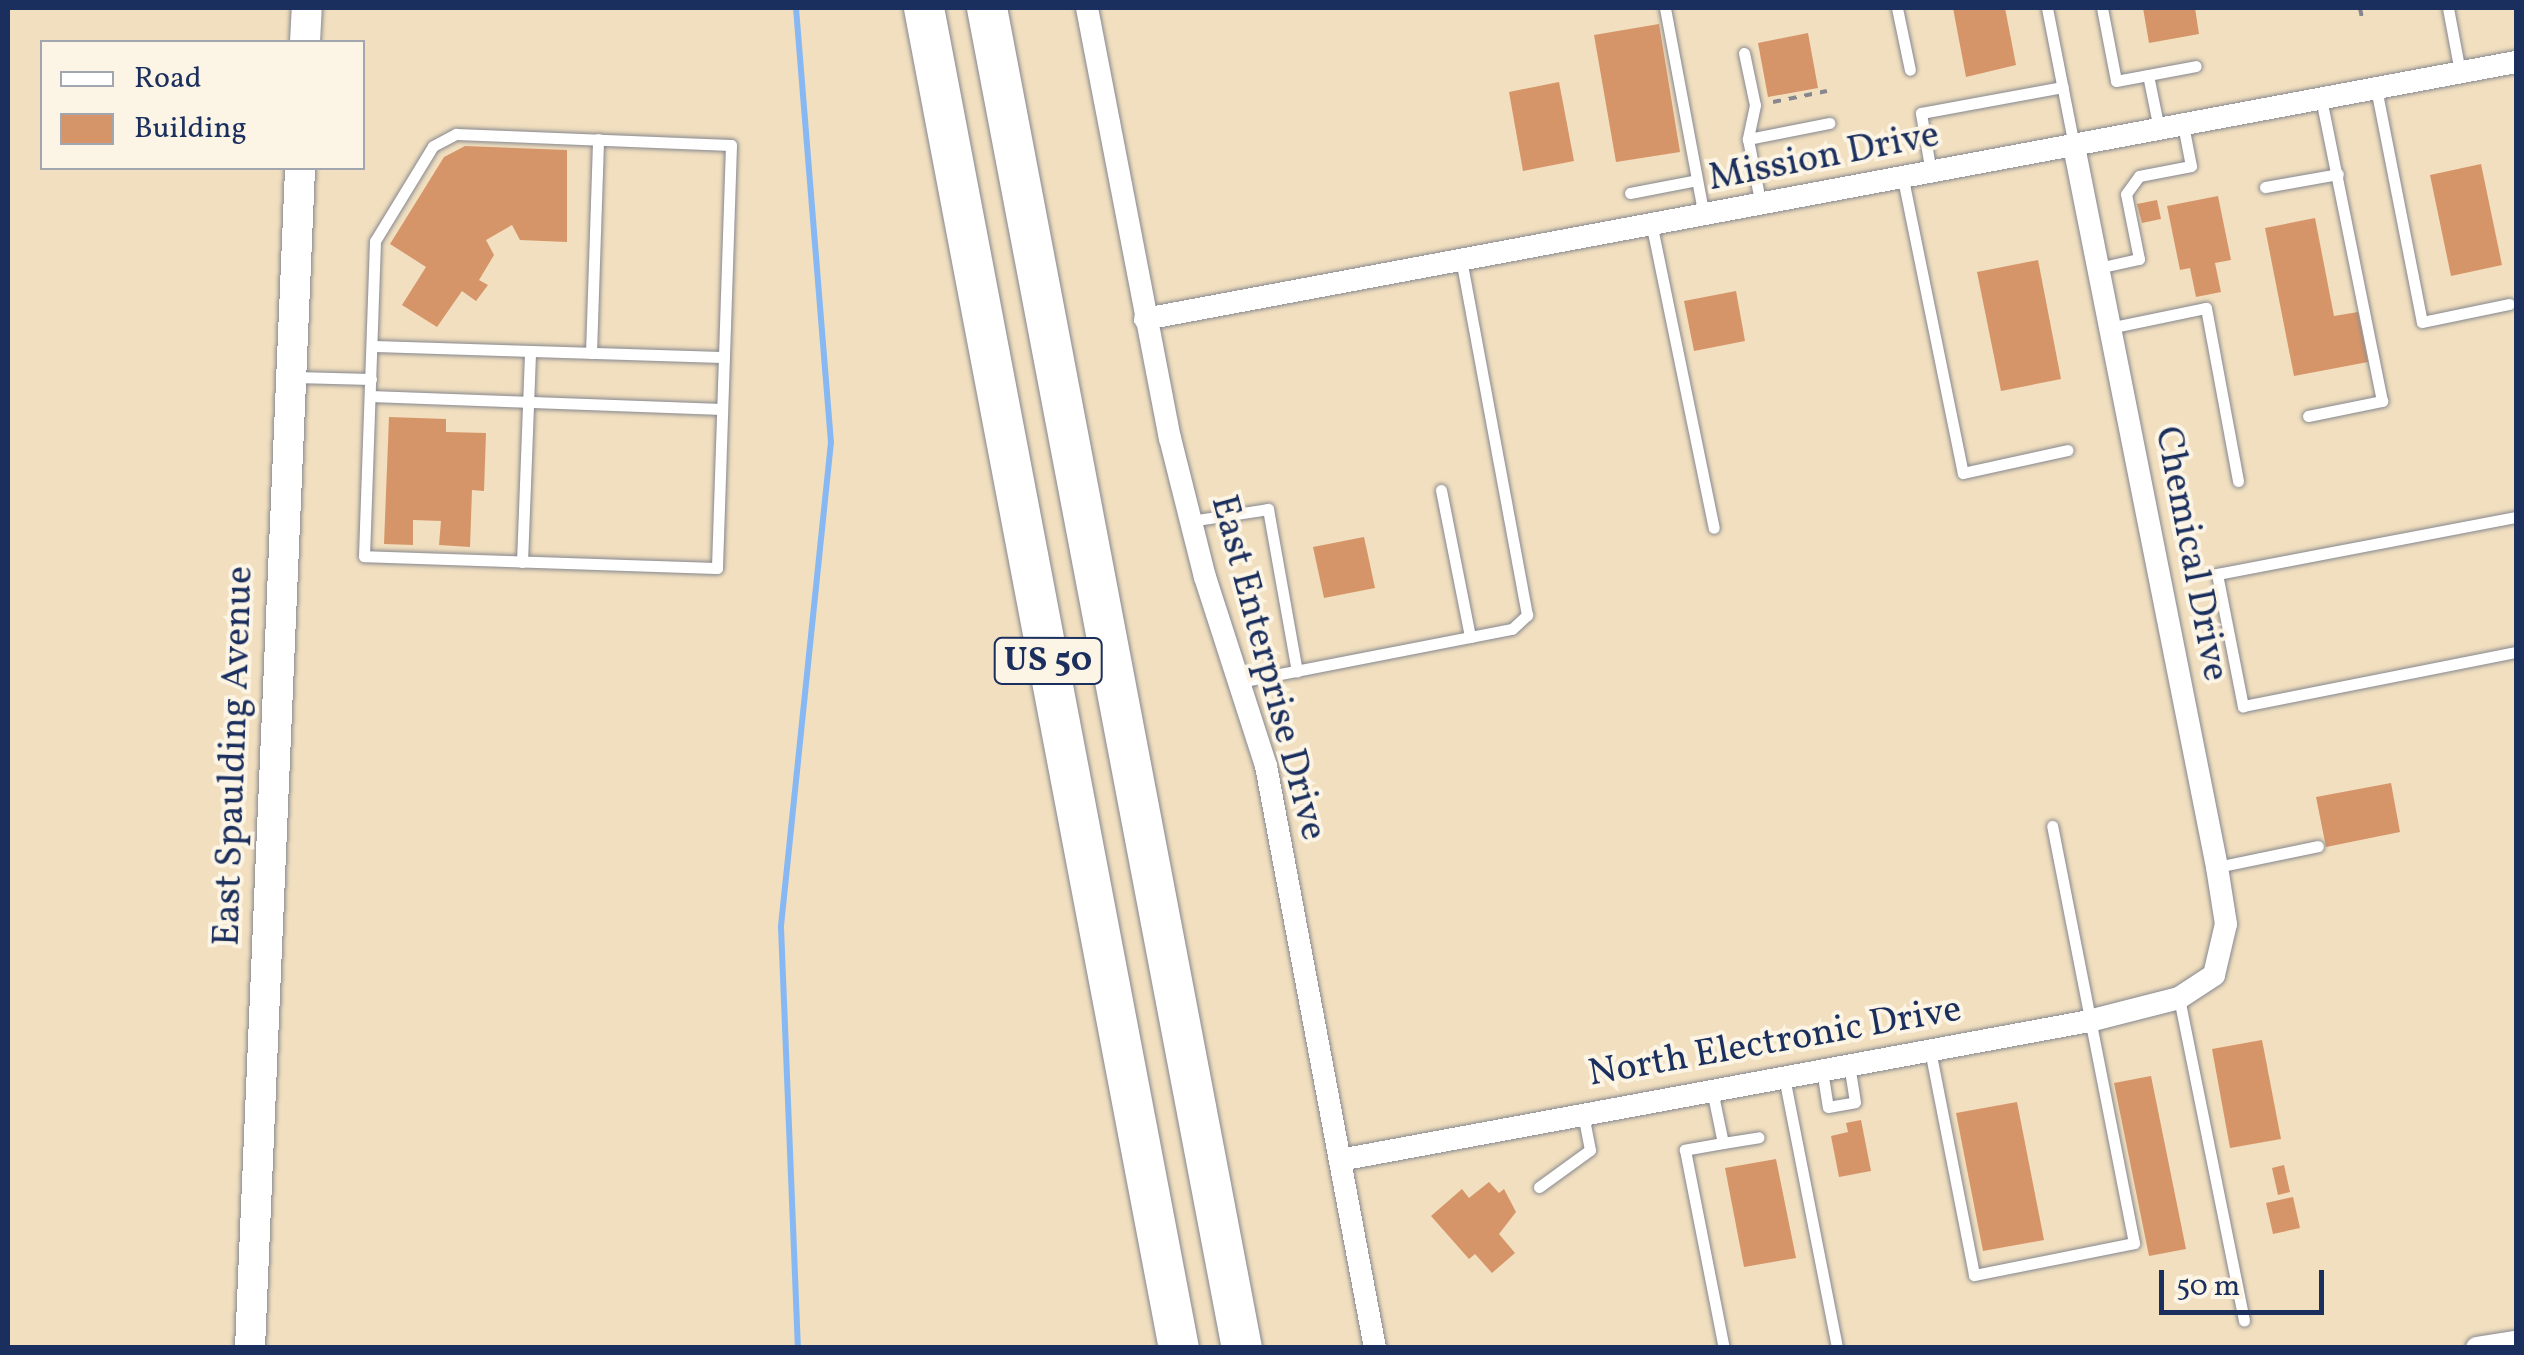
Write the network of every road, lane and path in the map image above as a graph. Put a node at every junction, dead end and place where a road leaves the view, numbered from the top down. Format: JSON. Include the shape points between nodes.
{"nodes":[{"id":1,"x":306,"y":8,"type":"edge"},
{"id":2,"x":924,"y":8,"type":"edge"},
{"id":3,"x":987,"y":8,"type":"edge"},
{"id":4,"x":1087,"y":8,"type":"edge"},
{"id":5,"x":1665,"y":8,"type":"edge"},
{"id":6,"x":1897,"y":8,"type":"edge"},
{"id":7,"x":2047,"y":8,"type":"edge"},
{"id":8,"x":2102,"y":8,"type":"edge"},
{"id":9,"x":2360,"y":8,"type":"edge"},
{"id":10,"x":2448,"y":8,"type":"edge"},
{"id":11,"x":2364,"y":22,"type":"dead end"},
{"id":12,"x":305,"y":40,"type":"edge"},
{"id":13,"x":1744,"y":53,"type":"dead end"},
{"id":14,"x":2516,"y":62,"type":"edge"},
{"id":15,"x":2196,"y":66,"type":"dead end"},
{"id":16,"x":1910,"y":70,"type":"dead end"},
{"id":17,"x":2460,"y":72,"type":"junction"},
{"id":18,"x":2148,"y":75,"type":"junction"},
{"id":19,"x":2062,"y":86,"type":"junction"},
{"id":20,"x":2376,"y":88,"type":"junction"},
{"id":21,"x":1827,"y":91,"type":"dead end"},
{"id":22,"x":2322,"y":98,"type":"junction"},
{"id":23,"x":1756,"y":105,"type":"junction"},
{"id":24,"x":1829,"y":124,"type":"dead end"},
{"id":25,"x":2183,"y":125,"type":"junction"},
{"id":26,"x":2159,"y":130,"type":"junction"},
{"id":27,"x":598,"y":139,"type":"junction"},
{"id":28,"x":1748,"y":139,"type":"junction"},
{"id":29,"x":2074,"y":146,"type":"junction"},
{"id":30,"x":300,"y":170,"type":"edge"},
{"id":31,"x":1932,"y":173,"type":"junction"},
{"id":32,"x":2338,"y":174,"type":"junction"},
{"id":33,"x":1903,"y":179,"type":"junction"},
{"id":34,"x":1697,"y":180,"type":"junction"},
{"id":35,"x":2266,"y":186,"type":"dead end"},
{"id":36,"x":1630,"y":193,"type":"dead end"},
{"id":37,"x":1762,"y":206,"type":"junction"},
{"id":38,"x":1704,"y":217,"type":"junction"},
{"id":39,"x":1652,"y":227,"type":"junction"},
{"id":40,"x":1462,"y":264,"type":"junction"},
{"id":41,"x":2098,"y":268,"type":"junction"},
{"id":42,"x":2509,"y":304,"type":"dead end"},
{"id":43,"x":1144,"y":319,"type":"junction"},
{"id":44,"x":2108,"y":328,"type":"junction"},
{"id":45,"x":372,"y":346,"type":"junction"},
{"id":46,"x":530,"y":351,"type":"junction"},
{"id":47,"x":591,"y":353,"type":"junction"},
{"id":48,"x":724,"y":357,"type":"junction"},
{"id":49,"x":291,"y":377,"type":"junction"},
{"id":50,"x":371,"y":379,"type":"junction"},
{"id":51,"x":370,"y":396,"type":"junction"},
{"id":52,"x":528,"y":402,"type":"junction"},
{"id":53,"x":722,"y":409,"type":"junction"},
{"id":54,"x":2308,"y":416,"type":"dead end"},
{"id":55,"x":2068,"y":450,"type":"dead end"},
{"id":56,"x":2238,"y":481,"type":"dead end"},
{"id":57,"x":1441,"y":490,"type":"dead end"},
{"id":58,"x":2516,"y":516,"type":"edge"},
{"id":59,"x":1190,"y":521,"type":"junction"},
{"id":60,"x":1714,"y":528,"type":"dead end"},
{"id":61,"x":522,"y":562,"type":"junction"},
{"id":62,"x":1470,"y":637,"type":"junction"},
{"id":63,"x":2516,"y":652,"type":"edge"},
{"id":64,"x":1297,"y":670,"type":"junction"},
{"id":65,"x":1238,"y":682,"type":"junction"},
{"id":66,"x":2052,"y":826,"type":"dead end"},
{"id":67,"x":2318,"y":846,"type":"dead end"},
{"id":68,"x":2218,"y":867,"type":"junction"},
{"id":69,"x":2214,"y":975,"type":"joint"},
{"id":70,"x":2179,"y":998,"type":"junction"},
{"id":71,"x":2089,"y":1021,"type":"junction"},
{"id":72,"x":1930,"y":1050,"type":"junction"},
{"id":73,"x":1849,"y":1064,"type":"junction"},
{"id":74,"x":1822,"y":1070,"type":"junction"},
{"id":75,"x":1784,"y":1076,"type":"junction"},
{"id":76,"x":1712,"y":1090,"type":"junction"},
{"id":77,"x":1583,"y":1113,"type":"junction"},
{"id":78,"x":1760,"y":1137,"type":"dead end"},
{"id":79,"x":1723,"y":1143,"type":"junction"},
{"id":80,"x":1340,"y":1160,"type":"junction"},
{"id":81,"x":1539,"y":1187,"type":"dead end"},
{"id":82,"x":2244,"y":1321,"type":"dead end"},
{"id":83,"x":1176,"y":1337,"type":"edge"},
{"id":84,"x":2516,"y":1342,"type":"edge"},
{"id":85,"x":250,"y":1348,"type":"edge"},
{"id":86,"x":1246,"y":1348,"type":"edge"},
{"id":87,"x":1376,"y":1348,"type":"edge"},
{"id":88,"x":1724,"y":1348,"type":"edge"},
{"id":89,"x":1837,"y":1348,"type":"edge"},
{"id":90,"x":2476,"y":1348,"type":"edge"}],
"edges":[{"from":1,"to":12,"type":"street"},
{"from":2,"to":83,"type":"highway","number":"US 50"},
{"from":3,"to":86,"type":"highway","number":"US 50"},
{"from":4,"to":43,"type":"street","name":"East Enterprise Drive"},
{"from":5,"to":34,"type":"lane"},
{"from":6,"to":16,"type":"lane"},
{"from":7,"to":19,"type":"lane"},
{"from":8,"to":18,"type":"lane","via":[[2116,80]]},
{"from":9,"to":11,"type":"path"},
{"from":10,"to":17,"type":"lane"},
{"from":13,"to":23,"type":"lane"},
{"from":14,"to":17,"type":"street","name":"Mission Drive"},
{"from":15,"to":18,"type":"lane"},
{"from":17,"to":20,"type":"street","name":"Mission Drive"},
{"from":18,"to":26,"type":"lane"},
{"from":19,"to":29,"type":"lane"},
{"from":19,"to":31,"type":"lane","via":[[1921,113]]},
{"from":20,"to":22,"type":"street","name":"Mission Drive"},
{"from":20,"to":42,"type":"lane","via":[[2422,322]]},
{"from":21,"to":23,"type":"path"},
{"from":22,"to":25,"type":"street","name":"Mission Drive"},
{"from":22,"to":32,"type":"lane"},
{"from":23,"to":28,"type":"lane"},
{"from":24,"to":28,"type":"lane"},
{"from":25,"to":26,"type":"street","name":"Mission Drive"},
{"from":25,"to":41,"type":"lane","via":[[2191,166],[2139,176],[2126,194],[2138,260]]},
{"from":26,"to":29,"type":"street","name":"Mission Drive"},
{"from":27,"to":45,"type":"lane","via":[[456,134],[433,146],[375,241]]},
{"from":27,"to":47,"type":"lane"},
{"from":27,"to":48,"type":"lane","via":[[731,145]]},
{"from":28,"to":37,"type":"lane"},
{"from":29,"to":31,"type":"street","name":"Mission Drive"},
{"from":29,"to":41,"type":"street","name":"Chemical Drive"},
{"from":30,"to":49,"type":"street","name":"East Spaulding Avenue"},
{"from":31,"to":33,"type":"street","name":"Mission Drive"},
{"from":32,"to":35,"type":"lane"},
{"from":32,"to":54,"type":"lane","via":[[2382,401]]},
{"from":33,"to":37,"type":"street","name":"Mission Drive"},
{"from":33,"to":55,"type":"lane","via":[[1963,473]]},
{"from":34,"to":36,"type":"lane"},
{"from":34,"to":38,"type":"lane"},
{"from":37,"to":38,"type":"street","name":"Mission Drive"},
{"from":38,"to":39,"type":"street","name":"Mission Drive"},
{"from":39,"to":40,"type":"street","name":"Mission Drive"},
{"from":39,"to":60,"type":"lane"},
{"from":40,"to":43,"type":"street","name":"Mission Drive"},
{"from":40,"to":62,"type":"lane","via":[[1527,600],[1522,623]]},
{"from":41,"to":44,"type":"street","name":"Chemical Drive"},
{"from":43,"to":59,"type":"street","name":"East Enterprise Drive"},
{"from":44,"to":56,"type":"lane","via":[[2206,308]]},
{"from":44,"to":68,"type":"street","name":"Chemical Drive"},
{"from":45,"to":46,"type":"lane"},
{"from":45,"to":50,"type":"lane"},
{"from":46,"to":47,"type":"lane"},
{"from":46,"to":52,"type":"lane"},
{"from":47,"to":48,"type":"lane"},
{"from":48,"to":53,"type":"lane"},
{"from":49,"to":50,"type":"lane"},
{"from":49,"to":85,"type":"street","name":"East Spaulding Avenue"},
{"from":50,"to":51,"type":"lane"},
{"from":51,"to":52,"type":"lane"},
{"from":51,"to":61,"type":"lane","via":[[364,556]]},
{"from":52,"to":53,"type":"lane"},
{"from":52,"to":61,"type":"lane"},
{"from":53,"to":61,"type":"lane","via":[[718,568]]},
{"from":57,"to":62,"type":"lane"},
{"from":58,"to":63,"type":"lane","via":[[2217,574],[2243,706]]},
{"from":59,"to":64,"type":"lane","via":[[1268,508]]},
{"from":59,"to":65,"type":"street","name":"East Enterprise Drive"},
{"from":62,"to":64,"type":"lane"},
{"from":64,"to":65,"type":"lane"},
{"from":65,"to":80,"type":"street","name":"East Enterprise Drive","via":[[1266,766]]},
{"from":66,"to":71,"type":"lane"},
{"from":67,"to":68,"type":"lane"},
{"from":68,"to":69,"type":"street","name":"Chemical Drive","via":[[2226,924]]},
{"from":69,"to":70,"type":"street","name":"North Electronic Drive"},
{"from":70,"to":71,"type":"street","name":"North Electronic Drive"},
{"from":70,"to":82,"type":"lane"},
{"from":71,"to":72,"type":"street","name":"North Electronic Drive"},
{"from":71,"to":72,"type":"lane","via":[[2134,1243],[1974,1275]]},
{"from":72,"to":73,"type":"street","name":"North Electronic Drive"},
{"from":73,"to":74,"type":"street","name":"North Electronic Drive"},
{"from":73,"to":74,"type":"lane","via":[[1855,1102],[1828,1107]]},
{"from":74,"to":75,"type":"street","name":"North Electronic Drive"},
{"from":75,"to":76,"type":"street","name":"North Electronic Drive"},
{"from":75,"to":89,"type":"lane"},
{"from":76,"to":77,"type":"street","name":"North Electronic Drive"},
{"from":76,"to":79,"type":"lane"},
{"from":77,"to":80,"type":"street","name":"North Electronic Drive"},
{"from":77,"to":81,"type":"lane","via":[[1590,1150]]},
{"from":78,"to":79,"type":"lane"},
{"from":79,"to":88,"type":"lane","via":[[1685,1150]]},
{"from":80,"to":87,"type":"street","name":"East Enterprise Drive"},
{"from":84,"to":90,"type":"street"}]}
